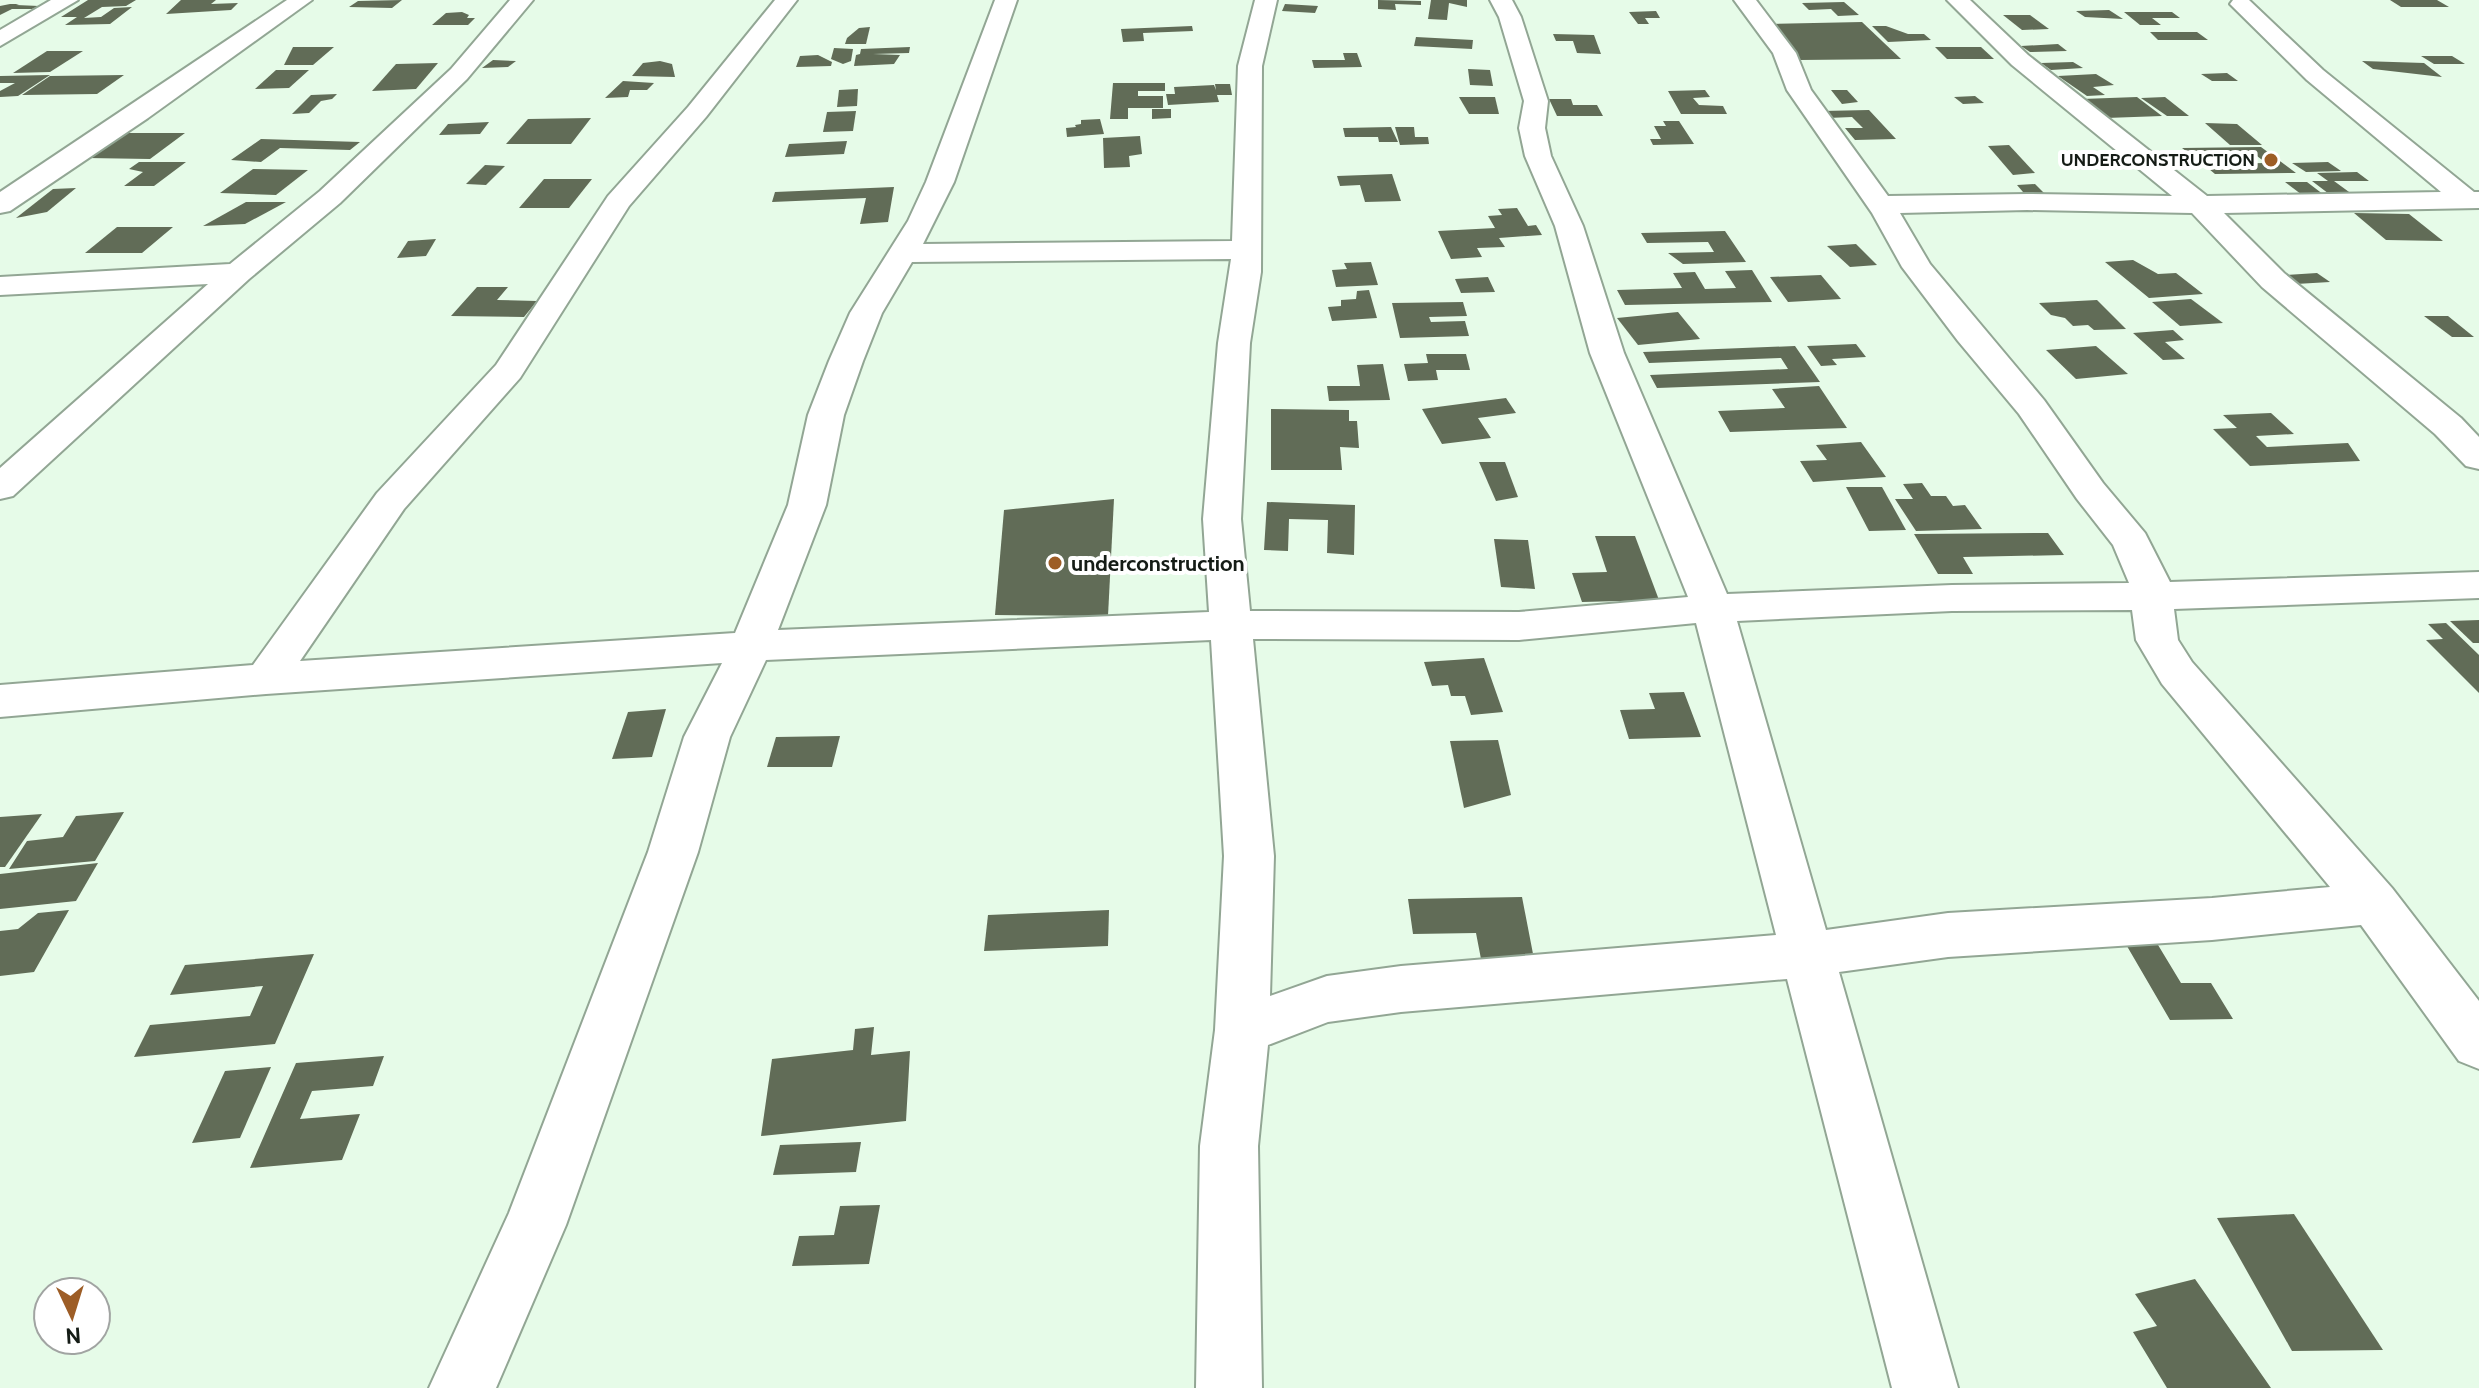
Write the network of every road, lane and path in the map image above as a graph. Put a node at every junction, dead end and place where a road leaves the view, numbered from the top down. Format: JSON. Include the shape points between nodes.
{"nodes":[{"id":1,"x":67,"y":0,"type":"edge"},
{"id":2,"x":301,"y":0,"type":"edge"},
{"id":3,"x":522,"y":0,"type":"edge"},
{"id":4,"x":786,"y":0,"type":"edge"},
{"id":5,"x":1006,"y":0,"type":"edge"},
{"id":6,"x":1266,"y":0,"type":"edge"},
{"id":7,"x":1501,"y":0,"type":"edge"},
{"id":8,"x":1745,"y":0,"type":"edge"},
{"id":9,"x":1958,"y":0,"type":"edge"},
{"id":10,"x":2241,"y":4,"type":"dead end"},
{"id":11,"x":0,"y":39,"type":"edge"},
{"id":12,"x":0,"y":205,"type":"edge"},
{"id":13,"x":1880,"y":205,"type":"junction"},
{"id":14,"x":2200,"y":205,"type":"junction"},
{"id":15,"x":2475,"y":207,"type":"edge"},
{"id":16,"x":1247,"y":250,"type":"junction"},
{"id":17,"x":903,"y":253,"type":"junction"},
{"id":18,"x":238,"y":273,"type":"junction"},
{"id":19,"x":0,"y":286,"type":"edge"},
{"id":20,"x":2479,"y":458,"type":"edge"},
{"id":21,"x":0,"y":488,"type":"edge"},
{"id":22,"x":2479,"y":585,"type":"edge"},
{"id":23,"x":2151,"y":596,"type":"junction"},
{"id":24,"x":1713,"y":608,"type":"junction"},
{"id":25,"x":1229,"y":625,"type":"junction"},
{"id":26,"x":751,"y":646,"type":"junction"},
{"id":27,"x":266,"y":679,"type":"junction"},
{"id":28,"x":0,"y":701,"type":"edge"},
{"id":29,"x":2374,"y":903,"type":"junction"},
{"id":30,"x":1807,"y":955,"type":"junction"},
{"id":31,"x":1242,"y":1030,"type":"junction"},
{"id":32,"x":2479,"y":1044,"type":"edge"},
{"id":33,"x":462,"y":1388,"type":"edge"},
{"id":34,"x":1229,"y":1388,"type":"edge"},
{"id":35,"x":1925,"y":1388,"type":"edge"}],
"edges":[{"from":1,"to":11,"type":"street"},
{"from":2,"to":12,"type":"street"},
{"from":3,"to":18,"type":"street","via":[[459,74],[330,197]]},
{"from":4,"to":27,"type":"street","via":[[618,202],[508,371],[390,501]]},
{"from":5,"to":17,"type":"street","via":[[940,182]]},
{"from":6,"to":16,"type":"street","via":[[1250,66]]},
{"from":7,"to":24,"type":"street","via":[[1536,101],[1532,128],[1538,156],[1569,226],[1607,353]]},
{"from":8,"to":13,"type":"street","via":[[1786,53],[1799,90]]},
{"from":9,"to":14,"type":"street","via":[[2020,60]]},
{"from":10,"to":15,"type":"street","via":[[2326,84]]},
{"from":13,"to":14,"type":"street"},
{"from":13,"to":23,"type":"street","via":[[1917,267],[2032,407],[2131,542],[2149,579]]},
{"from":14,"to":15,"type":"street","via":[[2396,201]]},
{"from":14,"to":20,"type":"street","via":[[2273,280]]},
{"from":16,"to":17,"type":"street"},
{"from":16,"to":25,"type":"street","via":[[1234,343],[1222,519]]},
{"from":17,"to":26,"type":"street","via":[[866,313],[846,361],[826,415],[807,505]]},
{"from":18,"to":19,"type":"street"},
{"from":18,"to":21,"type":"street"},
{"from":22,"to":23,"type":"street"},
{"from":23,"to":24,"type":"street"},
{"from":23,"to":29,"type":"street","via":[[2157,640],[2177,673]]},
{"from":24,"to":25,"type":"street","via":[[1519,626]]},
{"from":24,"to":30,"type":"street"},
{"from":25,"to":26,"type":"street"},
{"from":25,"to":31,"type":"street","via":[[1249,856]]},
{"from":26,"to":27,"type":"street"},
{"from":26,"to":33,"type":"street","via":[[707,737],[673,852],[535,1225]]},
{"from":27,"to":28,"type":"street"},
{"from":29,"to":30,"type":"street","via":[[1948,935]]},
{"from":29,"to":32,"type":"street"},
{"from":30,"to":31,"type":"street","via":[[1401,989],[1327,999]]},
{"from":30,"to":35,"type":"street"},
{"from":31,"to":34,"type":"street","via":[[1229,1146]]}]}
